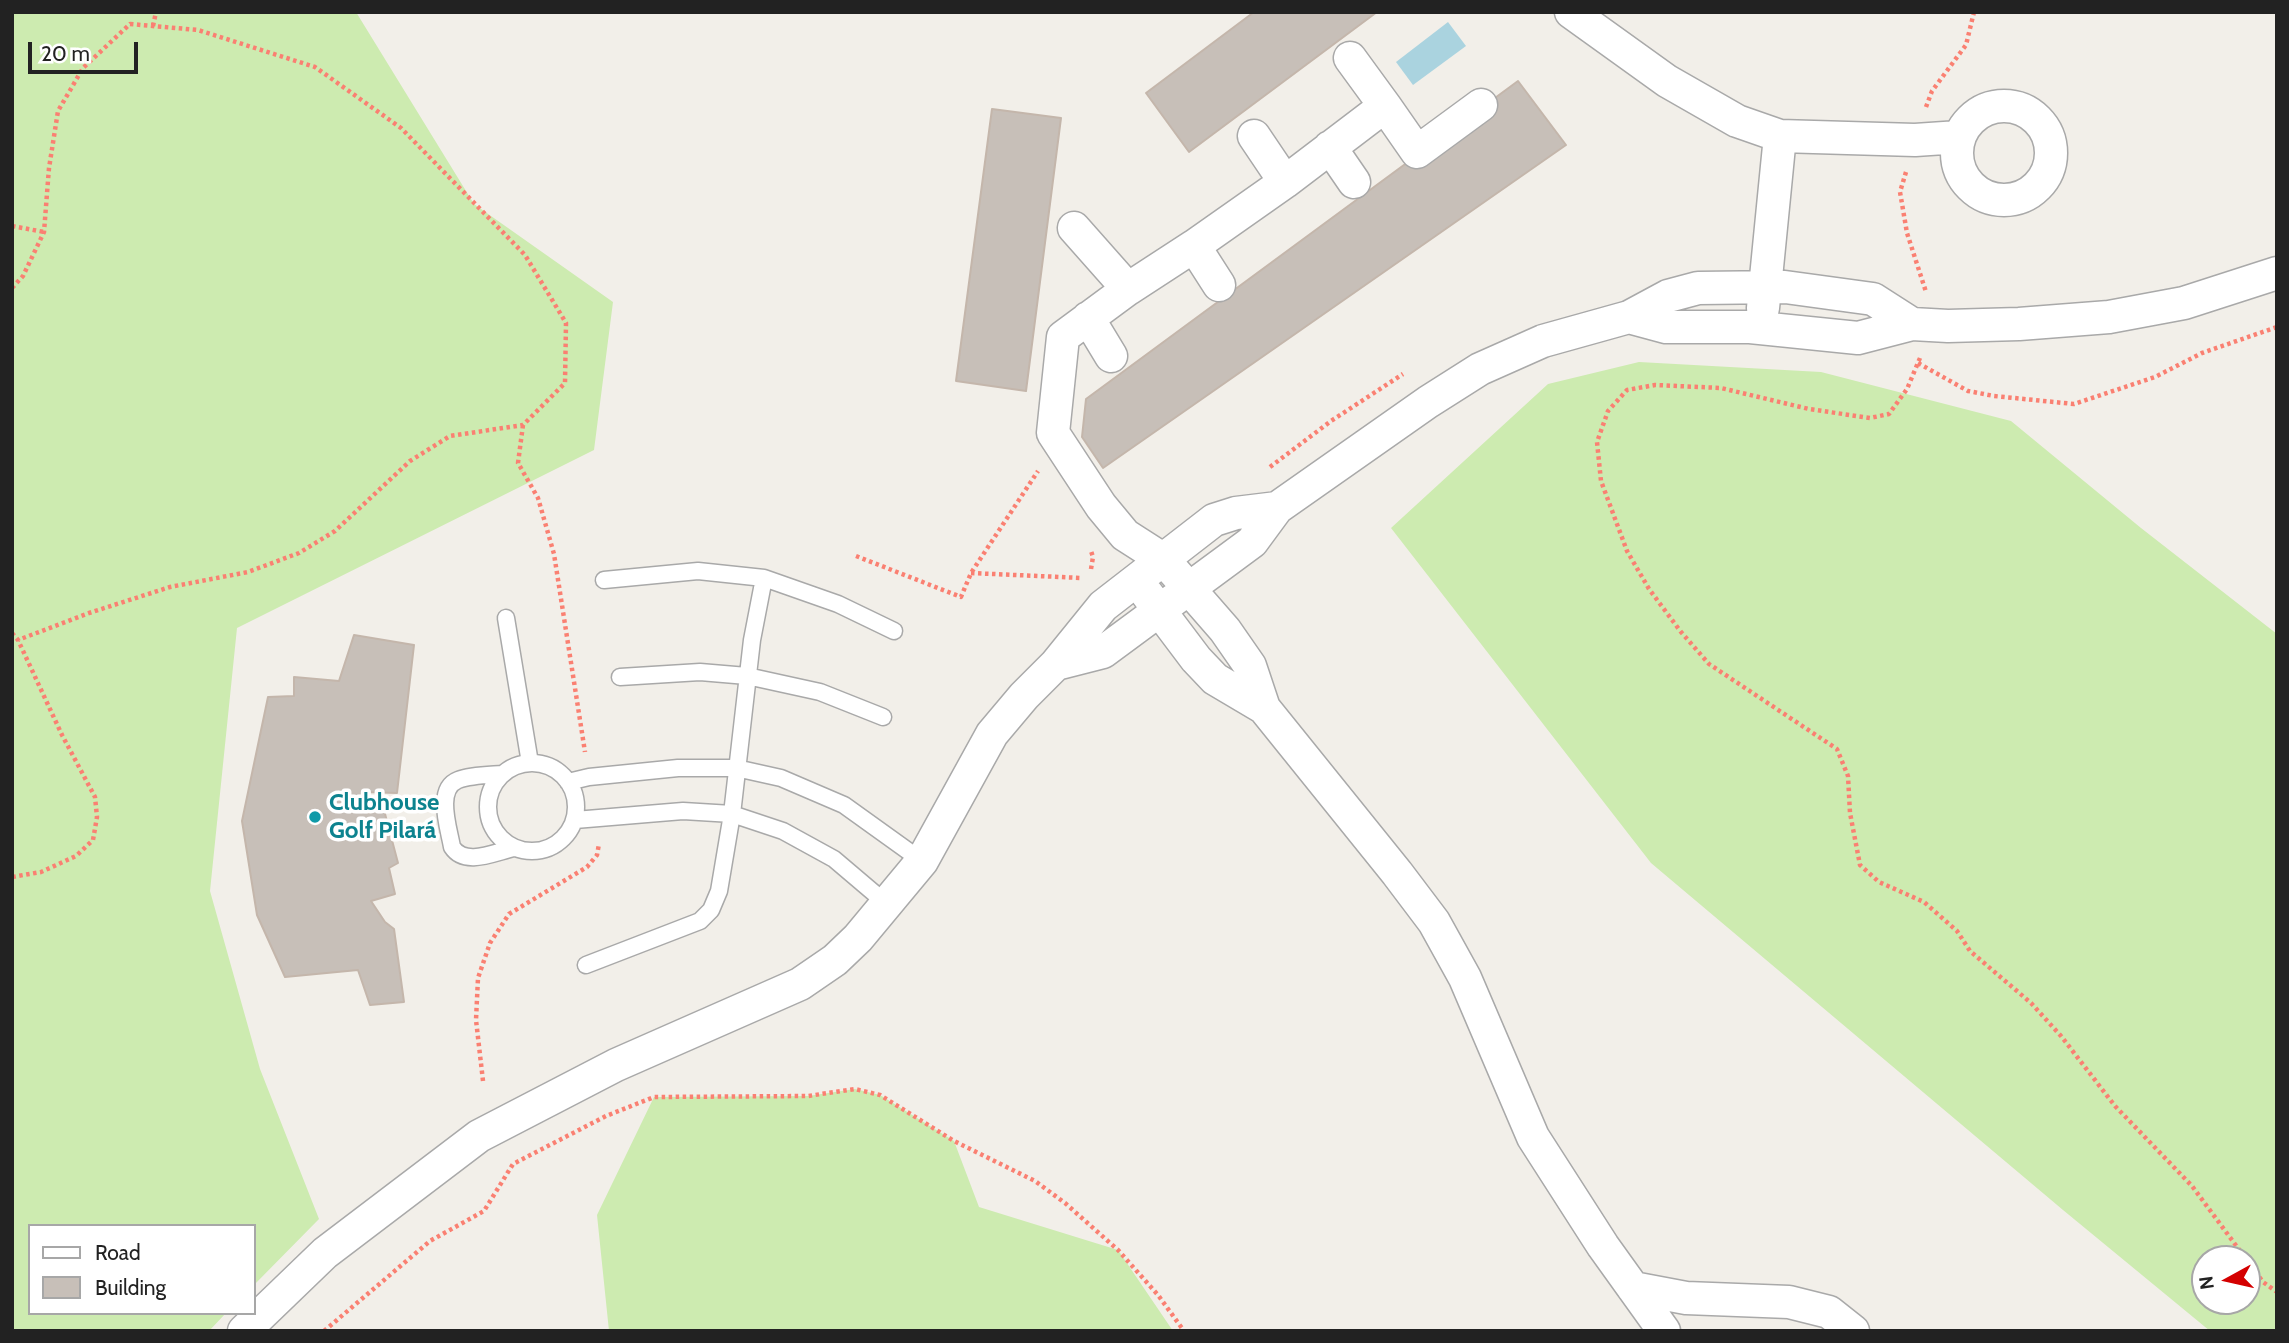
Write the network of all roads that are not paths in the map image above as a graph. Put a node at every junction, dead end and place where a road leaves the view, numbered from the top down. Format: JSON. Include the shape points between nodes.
{"nodes":[{"id":1,"x":1571,"y":12,"type":"edge"},
{"id":2,"x":1350,"y":58,"type":"dead end"},
{"id":3,"x":1480,"y":104,"type":"dead end"},
{"id":4,"x":1385,"y":106,"type":"junction"},
{"id":5,"x":1254,"y":136,"type":"dead end"},
{"id":6,"x":1780,"y":136,"type":"junction"},
{"id":7,"x":1959,"y":137,"type":"dead end"},
{"id":8,"x":1330,"y":147,"type":"junction"},
{"id":9,"x":1285,"y":182,"type":"junction"},
{"id":10,"x":1354,"y":182,"type":"dead end"},
{"id":11,"x":1074,"y":228,"type":"dead end"},
{"id":12,"x":1194,"y":246,"type":"junction"},
{"id":13,"x":2277,"y":273,"type":"edge"},
{"id":14,"x":1219,"y":285,"type":"dead end"},
{"id":15,"x":1765,"y":287,"type":"junction"},
{"id":16,"x":1128,"y":289,"type":"junction"},
{"id":17,"x":1629,"y":317,"type":"junction"},
{"id":18,"x":1088,"y":318,"type":"junction"},
{"id":19,"x":1920,"y":324,"type":"junction"},
{"id":20,"x":1761,"y":328,"type":"junction"},
{"id":21,"x":1111,"y":356,"type":"dead end"},
{"id":22,"x":1277,"y":508,"type":"junction"},
{"id":23,"x":1125,"y":535,"type":"junction"},
{"id":24,"x":1164,"y":560,"type":"junction"},
{"id":25,"x":764,"y":578,"type":"junction"},
{"id":26,"x":1136,"y":579,"type":"junction"},
{"id":27,"x":604,"y":580,"type":"dead end"},
{"id":28,"x":1189,"y":589,"type":"junction"},
{"id":29,"x":1159,"y":611,"type":"junction"},
{"id":30,"x":506,"y":618,"type":"dead end"},
{"id":31,"x":894,"y":631,"type":"dead end"},
{"id":32,"x":1056,"y":664,"type":"junction"},
{"id":33,"x":747,"y":676,"type":"junction"},
{"id":34,"x":620,"y":677,"type":"dead end"},
{"id":35,"x":1264,"y":708,"type":"junction"},
{"id":36,"x":883,"y":717,"type":"dead end"},
{"id":37,"x":530,"y":763,"type":"junction"},
{"id":38,"x":736,"y":768,"type":"junction"},
{"id":39,"x":502,"y":774,"type":"junction"},
{"id":40,"x":568,"y":782,"type":"junction"},
{"id":41,"x":733,"y":814,"type":"junction"},
{"id":42,"x":575,"y":820,"type":"junction"},
{"id":43,"x":514,"y":848,"type":"junction"},
{"id":44,"x":922,"y":861,"type":"junction"},
{"id":45,"x":887,"y":904,"type":"junction"},
{"id":46,"x":586,"y":965,"type":"dead end"},
{"id":47,"x":1633,"y":1288,"type":"junction"},
{"id":48,"x":244,"y":1331,"type":"edge"},
{"id":49,"x":1664,"y":1331,"type":"edge"},
{"id":50,"x":1853,"y":1331,"type":"edge"}],
"edges":[{"from":1,"to":6,"type":"street","via":[[1667,81],[1737,121]]},
{"from":2,"to":4,"type":"street"},
{"from":3,"to":4,"type":"street","via":[[1417,152]]},
{"from":4,"to":8,"type":"street"},
{"from":5,"to":9,"type":"street"},
{"from":6,"to":7,"type":"street","via":[[1915,141]]},
{"from":6,"to":15,"type":"street"},
{"from":8,"to":9,"type":"street"},
{"from":8,"to":10,"type":"street"},
{"from":9,"to":12,"type":"street"},
{"from":11,"to":16,"type":"street"},
{"from":12,"to":14,"type":"street"},
{"from":12,"to":16,"type":"street"},
{"from":13,"to":19,"type":"street","via":[[2184,303],[2109,317],[2019,324]]},
{"from":15,"to":17,"type":"street","via":[[1698,288],[1668,296]]},
{"from":15,"to":19,"type":"street","via":[[1873,299]]},
{"from":15,"to":20,"type":"street"},
{"from":16,"to":18,"type":"street"},
{"from":17,"to":20,"type":"street","via":[[1666,327]]},
{"from":17,"to":22,"type":"street","via":[[1543,341],[1480,369]]},
{"from":18,"to":21,"type":"street"},
{"from":18,"to":23,"type":"street","via":[[1063,337],[1053,433]]},
{"from":19,"to":20,"type":"street","via":[[1858,338]]},
{"from":22,"to":24,"type":"street","via":[[1214,520]]},
{"from":22,"to":28,"type":"street","via":[[1252,542]]},
{"from":23,"to":24,"type":"street"},
{"from":23,"to":26,"type":"street"},
{"from":24,"to":26,"type":"street"},
{"from":24,"to":28,"type":"street"},
{"from":25,"to":27,"type":"lane","via":[[698,571]]},
{"from":25,"to":31,"type":"lane","via":[[838,604]]},
{"from":25,"to":33,"type":"lane"},
{"from":26,"to":29,"type":"street"},
{"from":26,"to":32,"type":"street","via":[[1103,606]]},
{"from":28,"to":29,"type":"street"},
{"from":28,"to":35,"type":"street","via":[[1250,666]]},
{"from":29,"to":32,"type":"street","via":[[1103,652]]},
{"from":29,"to":35,"type":"street","via":[[1215,680]]},
{"from":30,"to":37,"type":"lane"},
{"from":32,"to":44,"type":"street","via":[[992,734]]},
{"from":33,"to":34,"type":"lane","via":[[700,672]]},
{"from":33,"to":36,"type":"lane","via":[[820,692]]},
{"from":33,"to":38,"type":"lane"},
{"from":35,"to":47,"type":"street","via":[[1434,922],[1465,978],[1533,1138]]},
{"from":37,"to":39,"type":"lane"},
{"from":37,"to":40,"type":"lane","via":[[545,764]]},
{"from":38,"to":40,"type":"lane","via":[[678,768]]},
{"from":38,"to":41,"type":"lane"},
{"from":38,"to":44,"type":"lane","via":[[781,779],[844,805]]},
{"from":39,"to":43,"type":"lane","via":[[488,799],[488,814],[502,840]]},
{"from":39,"to":43,"type":"lane","via":[[451,784],[445,800],[452,847],[467,858]]},
{"from":40,"to":42,"type":"lane","via":[[575,793]]},
{"from":41,"to":42,"type":"lane","via":[[683,811]]},
{"from":41,"to":45,"type":"lane","via":[[783,831],[834,859]]},
{"from":41,"to":46,"type":"lane","via":[[719,891],[711,910],[700,921]]},
{"from":42,"to":43,"type":"lane","via":[[568,833],[550,847],[529,852]]},
{"from":44,"to":45,"type":"street"},
{"from":45,"to":48,"type":"street","via":[[835,960],[800,984],[616,1065],[479,1136],[325,1253]]},
{"from":47,"to":49,"type":"street"},
{"from":47,"to":50,"type":"street","via":[[1686,1298],[1789,1302],[1829,1312]]}]}
